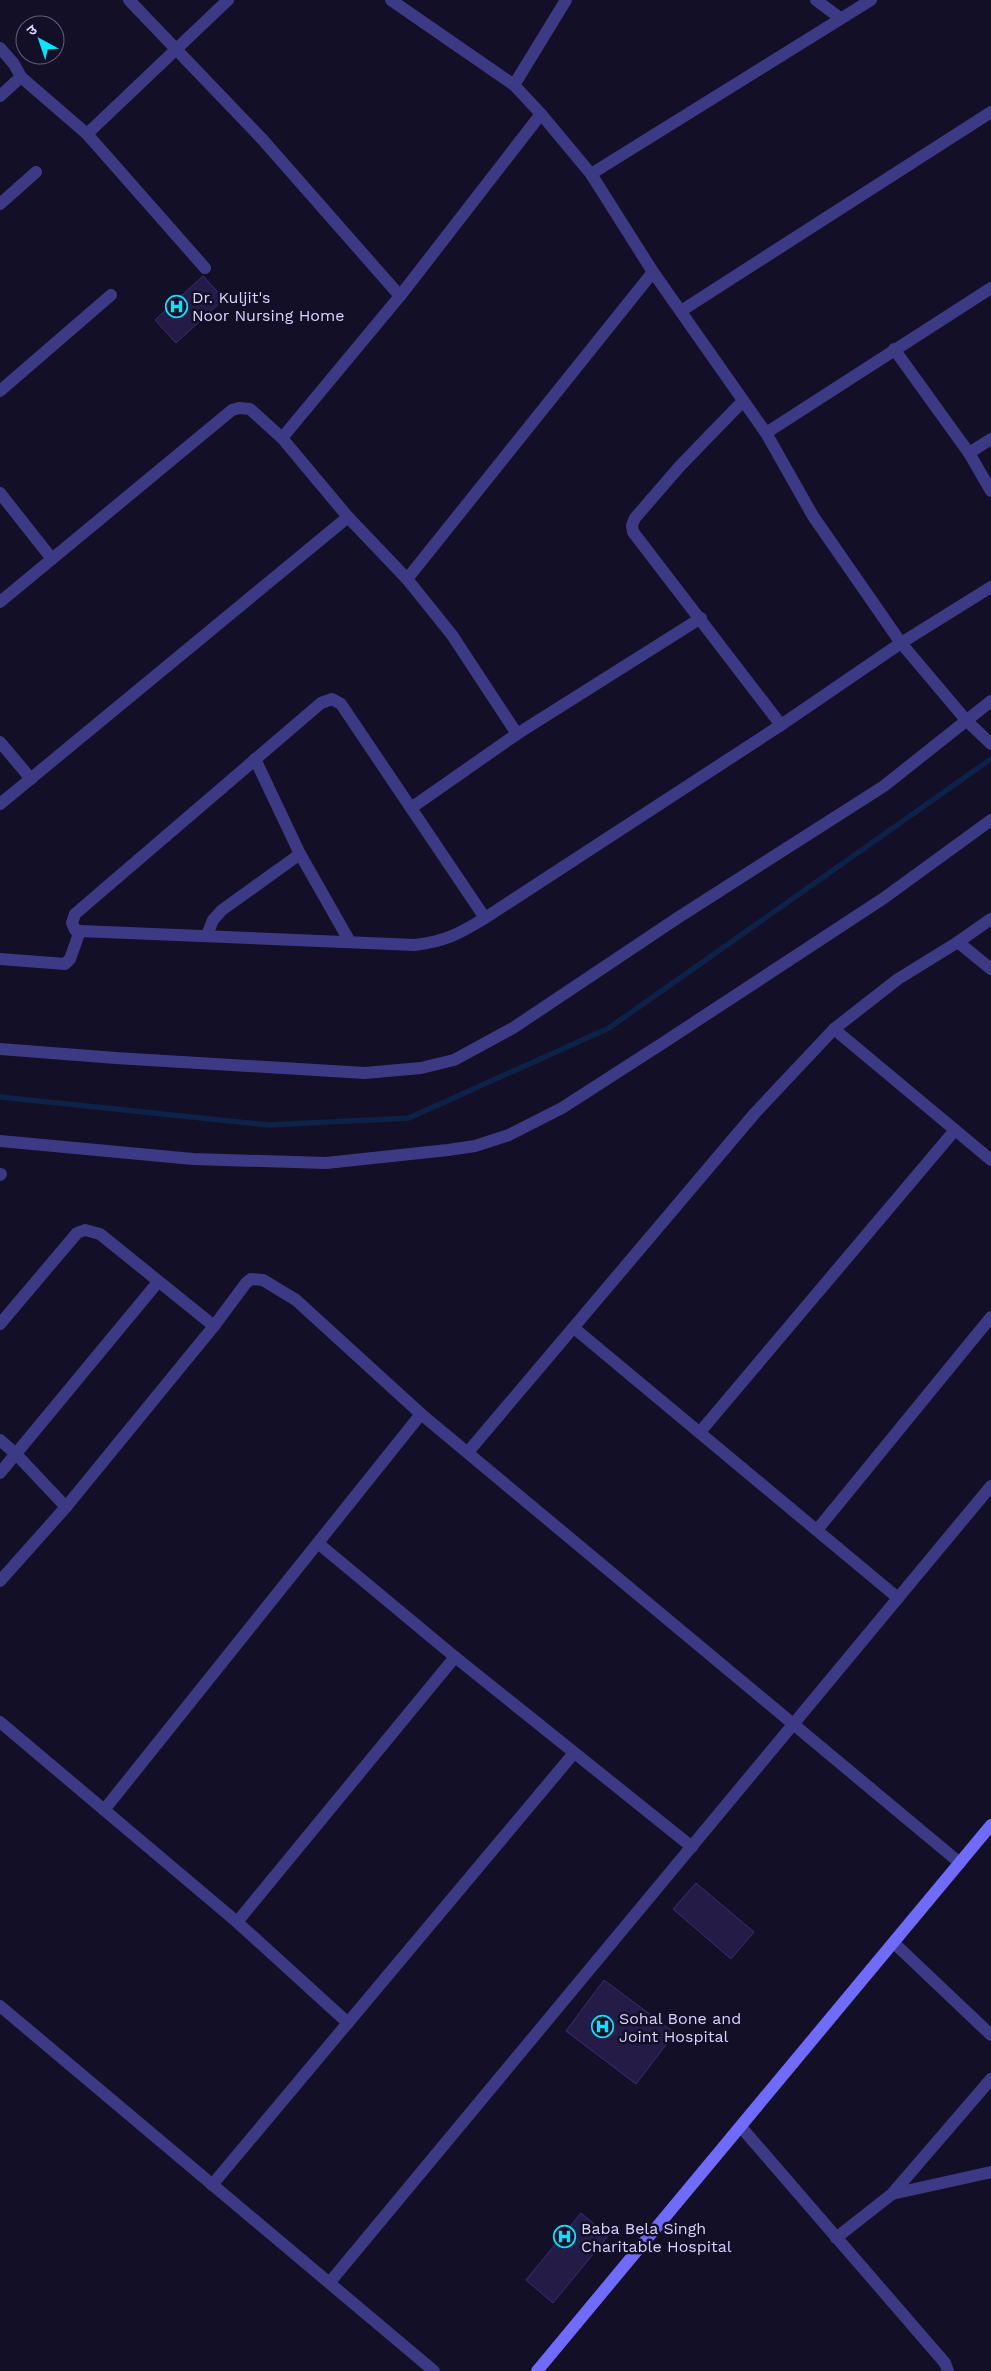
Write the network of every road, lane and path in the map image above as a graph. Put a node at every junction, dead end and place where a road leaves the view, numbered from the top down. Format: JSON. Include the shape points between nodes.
{"nodes":[{"id":1,"x":129,"y":0,"type":"edge"},
{"id":2,"x":228,"y":0,"type":"edge"},
{"id":3,"x":391,"y":0,"type":"edge"},
{"id":4,"x":566,"y":0,"type":"edge"},
{"id":5,"x":816,"y":0,"type":"edge"},
{"id":6,"x":871,"y":0,"type":"edge"},
{"id":7,"x":840,"y":18,"type":"junction"},
{"id":8,"x":0,"y":48,"type":"edge"},
{"id":9,"x":174,"y":49,"type":"junction"},
{"id":10,"x":21,"y":77,"type":"junction"},
{"id":11,"x":514,"y":85,"type":"junction"},
{"id":12,"x":0,"y":96,"type":"edge"},
{"id":13,"x":991,"y":112,"type":"edge"},
{"id":14,"x":542,"y":114,"type":"junction"},
{"id":15,"x":86,"y":134,"type":"junction"},
{"id":16,"x":36,"y":172,"type":"dead end"},
{"id":17,"x":591,"y":174,"type":"junction"},
{"id":18,"x":0,"y":204,"type":"edge"},
{"id":19,"x":204,"y":268,"type":"dead end"},
{"id":20,"x":653,"y":272,"type":"junction"},
{"id":21,"x":991,"y":288,"type":"edge"},
{"id":22,"x":111,"y":295,"type":"dead end"},
{"id":23,"x":400,"y":296,"type":"junction"},
{"id":24,"x":681,"y":312,"type":"junction"},
{"id":25,"x":894,"y":349,"type":"junction"},
{"id":26,"x":0,"y":391,"type":"edge"},
{"id":27,"x":743,"y":401,"type":"junction"},
{"id":28,"x":766,"y":433,"type":"junction"},
{"id":29,"x":282,"y":438,"type":"junction"},
{"id":30,"x":991,"y":439,"type":"edge"},
{"id":31,"x":969,"y":453,"type":"junction"},
{"id":32,"x":991,"y":491,"type":"edge"},
{"id":33,"x":0,"y":493,"type":"edge"},
{"id":34,"x":348,"y":517,"type":"junction"},
{"id":35,"x":52,"y":559,"type":"junction"},
{"id":36,"x":407,"y":579,"type":"junction"},
{"id":37,"x":991,"y":586,"type":"edge"},
{"id":38,"x":0,"y":602,"type":"edge"},
{"id":39,"x":701,"y":618,"type":"junction"},
{"id":40,"x":901,"y":643,"type":"junction"},
{"id":41,"x":991,"y":701,"type":"edge"},
{"id":42,"x":970,"y":723,"type":"junction"},
{"id":43,"x":781,"y":725,"type":"junction"},
{"id":44,"x":517,"y":734,"type":"junction"},
{"id":45,"x":0,"y":742,"type":"edge"},
{"id":46,"x":991,"y":744,"type":"edge"},
{"id":47,"x":255,"y":759,"type":"junction"},
{"id":48,"x":31,"y":779,"type":"junction"},
{"id":49,"x":0,"y":804,"type":"edge"},
{"id":50,"x":411,"y":808,"type":"junction"},
{"id":51,"x":991,"y":820,"type":"edge"},
{"id":52,"x":300,"y":854,"type":"junction"},
{"id":53,"x":485,"y":918,"type":"junction"},
{"id":54,"x":991,"y":919,"type":"edge"},
{"id":55,"x":80,"y":931,"type":"junction"},
{"id":56,"x":207,"y":935,"type":"junction"},
{"id":57,"x":350,"y":942,"type":"junction"},
{"id":58,"x":958,"y":942,"type":"junction"},
{"id":59,"x":0,"y":959,"type":"edge"},
{"id":60,"x":991,"y":969,"type":"edge"},
{"id":61,"x":834,"y":1029,"type":"junction"},
{"id":62,"x":0,"y":1049,"type":"edge"},
{"id":63,"x":955,"y":1130,"type":"junction"},
{"id":64,"x":0,"y":1141,"type":"edge"},
{"id":65,"x":991,"y":1160,"type":"edge"},
{"id":66,"x":158,"y":1282,"type":"junction"},
{"id":67,"x":991,"y":1317,"type":"edge"},
{"id":68,"x":0,"y":1324,"type":"edge"},
{"id":69,"x":214,"y":1326,"type":"junction"},
{"id":70,"x":574,"y":1328,"type":"junction"},
{"id":71,"x":421,"y":1414,"type":"junction"},
{"id":72,"x":700,"y":1432,"type":"junction"},
{"id":73,"x":0,"y":1440,"type":"edge"},
{"id":74,"x":468,"y":1452,"type":"junction"},
{"id":75,"x":16,"y":1454,"type":"junction"},
{"id":76,"x":0,"y":1473,"type":"edge"},
{"id":77,"x":991,"y":1486,"type":"edge"},
{"id":78,"x":66,"y":1507,"type":"junction"},
{"id":79,"x":817,"y":1530,"type":"junction"},
{"id":80,"x":319,"y":1544,"type":"junction"},
{"id":81,"x":0,"y":1581,"type":"edge"},
{"id":82,"x":898,"y":1598,"type":"junction"},
{"id":83,"x":454,"y":1657,"type":"junction"},
{"id":84,"x":0,"y":1722,"type":"edge"},
{"id":85,"x":794,"y":1724,"type":"junction"},
{"id":86,"x":574,"y":1753,"type":"junction"},
{"id":87,"x":104,"y":1810,"type":"junction"},
{"id":88,"x":991,"y":1825,"type":"edge"},
{"id":89,"x":692,"y":1847,"type":"junction"},
{"id":90,"x":960,"y":1863,"type":"junction"},
{"id":91,"x":237,"y":1922,"type":"junction"},
{"id":92,"x":894,"y":1943,"type":"junction"},
{"id":93,"x":0,"y":2006,"type":"edge"},
{"id":94,"x":348,"y":2023,"type":"junction"},
{"id":95,"x":991,"y":2035,"type":"edge"},
{"id":96,"x":991,"y":2079,"type":"edge"},
{"id":97,"x":741,"y":2126,"type":"junction"},
{"id":98,"x":991,"y":2172,"type":"edge"},
{"id":99,"x":212,"y":2185,"type":"junction"},
{"id":100,"x":892,"y":2194,"type":"junction"},
{"id":101,"x":836,"y":2238,"type":"junction"},
{"id":102,"x":330,"y":2282,"type":"junction"},
{"id":103,"x":434,"y":2371,"type":"edge"},
{"id":104,"x":537,"y":2371,"type":"edge"},
{"id":105,"x":948,"y":2371,"type":"edge"}],
"edges":[{"from":1,"to":9,"type":"street"},
{"from":2,"to":9,"type":"street"},
{"from":3,"to":11,"type":"street"},
{"from":4,"to":11,"type":"street"},
{"from":5,"to":7,"type":"street"},
{"from":6,"to":7,"type":"street"},
{"from":7,"to":17,"type":"street"},
{"from":8,"to":10,"type":"street"},
{"from":9,"to":15,"type":"street"},
{"from":9,"to":23,"type":"street","via":[[263,140]]},
{"from":10,"to":12,"type":"street"},
{"from":10,"to":15,"type":"street"},
{"from":11,"to":14,"type":"street"},
{"from":13,"to":24,"type":"street"},
{"from":14,"to":17,"type":"street"},
{"from":14,"to":23,"type":"street"},
{"from":15,"to":19,"type":"street"},
{"from":16,"to":18,"type":"street"},
{"from":17,"to":20,"type":"street"},
{"from":20,"to":24,"type":"street"},
{"from":20,"to":36,"type":"street"},
{"from":21,"to":25,"type":"street"},
{"from":22,"to":26,"type":"street"},
{"from":23,"to":29,"type":"street"},
{"from":24,"to":27,"type":"street"},
{"from":25,"to":28,"type":"street"},
{"from":25,"to":31,"type":"street"},
{"from":27,"to":28,"type":"street"},
{"from":27,"to":39,"type":"street","via":[[680,466],[632,525],[637,540]]},
{"from":28,"to":40,"type":"street","via":[[813,516]]},
{"from":29,"to":34,"type":"street"},
{"from":29,"to":35,"type":"street","via":[[250,408],[232,410]]},
{"from":30,"to":31,"type":"street"},
{"from":31,"to":32,"type":"street"},
{"from":33,"to":35,"type":"street"},
{"from":34,"to":36,"type":"street"},
{"from":34,"to":48,"type":"street"},
{"from":35,"to":38,"type":"street"},
{"from":36,"to":44,"type":"street","via":[[452,634]]},
{"from":37,"to":40,"type":"street"},
{"from":39,"to":43,"type":"street"},
{"from":39,"to":44,"type":"street"},
{"from":40,"to":42,"type":"street"},
{"from":40,"to":43,"type":"street"},
{"from":41,"to":42,"type":"street"},
{"from":42,"to":46,"type":"street"},
{"from":42,"to":62,"type":"street","via":[[884,786],[513,1028],[454,1060],[421,1068],[365,1073]]},
{"from":43,"to":53,"type":"street"},
{"from":44,"to":50,"type":"street"},
{"from":45,"to":48,"type":"street"},
{"from":47,"to":50,"type":"street","via":[[321,703],[332,699],[341,704]]},
{"from":47,"to":52,"type":"street"},
{"from":47,"to":55,"type":"street","via":[[75,914],[73,928]]},
{"from":48,"to":49,"type":"street"},
{"from":50,"to":53,"type":"street"},
{"from":51,"to":64,"type":"street","via":[[884,898],[674,1036],[562,1108],[509,1136],[448,1150],[326,1162],[193,1159]]},
{"from":52,"to":56,"type":"street","via":[[222,910],[213,920]]},
{"from":52,"to":57,"type":"street"},
{"from":53,"to":57,"type":"street","via":[[441,942],[415,945]]},
{"from":54,"to":58,"type":"street"},
{"from":55,"to":56,"type":"street"},
{"from":55,"to":59,"type":"street","via":[[65,964]]},
{"from":56,"to":57,"type":"street"},
{"from":58,"to":60,"type":"street"},
{"from":58,"to":61,"type":"street","via":[[898,979]]},
{"from":61,"to":63,"type":"street"},
{"from":61,"to":70,"type":"street","via":[[755,1113]]},
{"from":63,"to":65,"type":"street"},
{"from":63,"to":72,"type":"street"},
{"from":66,"to":68,"type":"street","via":[[100,1234],[85,1230],[77,1233]]},
{"from":66,"to":69,"type":"street"},
{"from":66,"to":75,"type":"street"},
{"from":67,"to":79,"type":"street"},
{"from":69,"to":71,"type":"street","via":[[250,1279],[263,1280],[296,1300],[334,1332]]},
{"from":69,"to":78,"type":"street"},
{"from":70,"to":72,"type":"street"},
{"from":70,"to":74,"type":"street"},
{"from":71,"to":74,"type":"street"},
{"from":71,"to":80,"type":"street"},
{"from":72,"to":79,"type":"street"},
{"from":73,"to":75,"type":"street"},
{"from":74,"to":85,"type":"street"},
{"from":75,"to":76,"type":"street"},
{"from":75,"to":78,"type":"street"},
{"from":77,"to":82,"type":"street"},
{"from":78,"to":81,"type":"street"},
{"from":79,"to":82,"type":"street"},
{"from":80,"to":83,"type":"street"},
{"from":80,"to":87,"type":"street"},
{"from":82,"to":85,"type":"street"},
{"from":83,"to":86,"type":"street"},
{"from":83,"to":91,"type":"street"},
{"from":84,"to":87,"type":"street"},
{"from":85,"to":89,"type":"street"},
{"from":85,"to":90,"type":"street"},
{"from":86,"to":89,"type":"street"},
{"from":86,"to":94,"type":"street"},
{"from":87,"to":91,"type":"street"},
{"from":88,"to":90,"type":"main road"},
{"from":89,"to":102,"type":"street"},
{"from":90,"to":92,"type":"main road"},
{"from":91,"to":94,"type":"street"},
{"from":92,"to":95,"type":"street"},
{"from":92,"to":97,"type":"main road"},
{"from":93,"to":99,"type":"street"},
{"from":94,"to":99,"type":"street"},
{"from":96,"to":100,"type":"street"},
{"from":97,"to":101,"type":"street"},
{"from":97,"to":104,"type":"main road"},
{"from":98,"to":100,"type":"street"},
{"from":99,"to":102,"type":"street"},
{"from":100,"to":101,"type":"street"},
{"from":101,"to":105,"type":"street"},
{"from":102,"to":103,"type":"street"}]}
